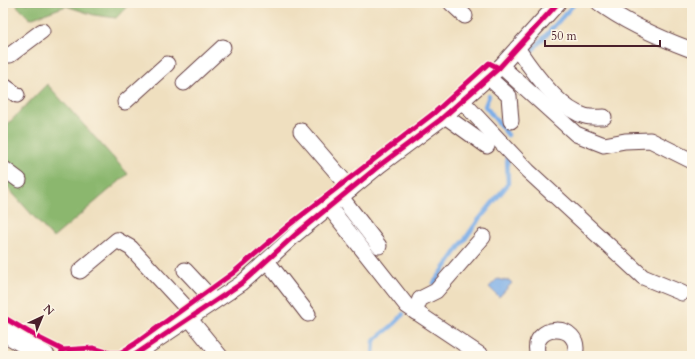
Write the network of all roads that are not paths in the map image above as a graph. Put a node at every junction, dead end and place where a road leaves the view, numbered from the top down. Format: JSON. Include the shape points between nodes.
{"nodes":[{"id":1,"x":451,"y":3,"type":"edge"},
{"id":2,"x":558,"y":3,"type":"edge"},
{"id":3,"x":599,"y":3,"type":"edge"},
{"id":4,"x":465,"y":16,"type":"dead end"},
{"id":5,"x":42,"y":32,"type":"dead end"},
{"id":6,"x":223,"y":47,"type":"dead end"},
{"id":7,"x":517,"y":48,"type":"junction"},
{"id":8,"x":692,"y":50,"type":"edge"},
{"id":9,"x":3,"y":54,"type":"edge"},
{"id":10,"x":167,"y":64,"type":"dead end"},
{"id":11,"x":501,"y":66,"type":"junction"},
{"id":12,"x":489,"y":78,"type":"junction"},
{"id":13,"x":184,"y":83,"type":"dead end"},
{"id":14,"x":3,"y":84,"type":"edge"},
{"id":15,"x":17,"y":95,"type":"dead end"},
{"id":16,"x":462,"y":101,"type":"junction"},
{"id":17,"x":126,"y":102,"type":"dead end"},
{"id":18,"x":445,"y":116,"type":"junction"},
{"id":19,"x":604,"y":117,"type":"dead end"},
{"id":20,"x":511,"y":121,"type":"dead end"},
{"id":21,"x":301,"y":132,"type":"dead end"},
{"id":22,"x":487,"y":146,"type":"dead end"},
{"id":23,"x":692,"y":161,"type":"edge"},
{"id":24,"x":3,"y":168,"type":"edge"},
{"id":25,"x":19,"y":180,"type":"dead end"},
{"id":26,"x":346,"y":193,"type":"junction"},
{"id":27,"x":329,"y":207,"type":"junction"},
{"id":28,"x":483,"y":237,"type":"dead end"},
{"id":29,"x":379,"y":246,"type":"dead end"},
{"id":30,"x":267,"y":261,"type":"junction"},
{"id":31,"x":185,"y":270,"type":"dead end"},
{"id":32,"x":80,"y":271,"type":"dead end"},
{"id":33,"x":682,"y":293,"type":"dead end"},
{"id":34,"x":214,"y":301,"type":"junction"},
{"id":35,"x":415,"y":312,"type":"junction"},
{"id":36,"x":308,"y":314,"type":"dead end"},
{"id":37,"x":191,"y":317,"type":"junction"},
{"id":38,"x":3,"y":331,"type":"edge"},
{"id":39,"x":41,"y":355,"type":"edge"},
{"id":40,"x":133,"y":356,"type":"edge"},
{"id":41,"x":220,"y":356,"type":"edge"},
{"id":42,"x":482,"y":356,"type":"edge"},
{"id":43,"x":538,"y":356,"type":"edge"},
{"id":44,"x":575,"y":356,"type":"edge"}],
"edges":[{"from":1,"to":4,"type":"street"},
{"from":2,"to":7,"type":"street"},
{"from":3,"to":8,"type":"street","via":[[666,40]]},
{"from":5,"to":9,"type":"street","via":[[10,55]]},
{"from":6,"to":13,"type":"street"},
{"from":7,"to":11,"type":"street"},
{"from":7,"to":19,"type":"street","via":[[561,101],[585,116]]},
{"from":10,"to":17,"type":"street"},
{"from":11,"to":12,"type":"street"},
{"from":11,"to":23,"type":"street","via":[[576,134],[604,145],[624,140],[650,140]]},
{"from":12,"to":16,"type":"street"},
{"from":12,"to":20,"type":"street","via":[[509,96]]},
{"from":14,"to":15,"type":"street"},
{"from":16,"to":18,"type":"street"},
{"from":16,"to":33,"type":"street","via":[[528,171],[643,277]]},
{"from":18,"to":22,"type":"street"},
{"from":18,"to":26,"type":"street"},
{"from":21,"to":26,"type":"street"},
{"from":24,"to":25,"type":"street"},
{"from":26,"to":27,"type":"street"},
{"from":26,"to":29,"type":"street"},
{"from":27,"to":30,"type":"street"},
{"from":27,"to":35,"type":"street","via":[[407,306]]},
{"from":28,"to":35,"type":"street","via":[[436,291],[420,300]]},
{"from":30,"to":34,"type":"street","via":[[242,283]]},
{"from":30,"to":36,"type":"street"},
{"from":31,"to":34,"type":"street"},
{"from":32,"to":37,"type":"street","via":[[117,240],[131,248]]},
{"from":34,"to":37,"type":"street"},
{"from":35,"to":42,"type":"street"},
{"from":37,"to":40,"type":"street"},
{"from":37,"to":41,"type":"street"},
{"from":38,"to":39,"type":"main road"},
{"from":43,"to":44,"type":"street","via":[[538,340],[554,329],[568,333],[572,338]]}]}
